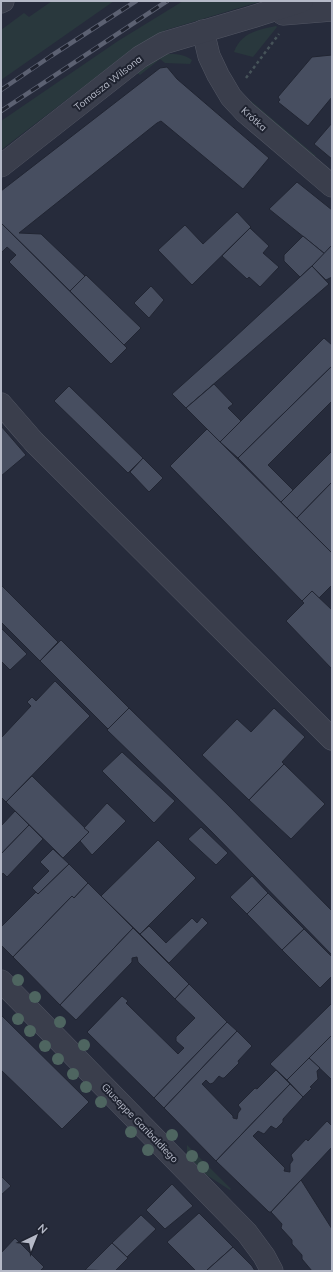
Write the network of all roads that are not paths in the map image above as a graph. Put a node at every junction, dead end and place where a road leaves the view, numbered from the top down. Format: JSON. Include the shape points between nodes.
{"nodes":[{"id":1,"x":302,"y":1,"type":"edge"},
{"id":2,"x":332,"y":10,"type":"edge"},
{"id":3,"x":252,"y":17,"type":"junction"},
{"id":4,"x":203,"y":31,"type":"junction"},
{"id":5,"x":1,"y":166,"type":"edge"},
{"id":6,"x":332,"y":186,"type":"edge"},
{"id":7,"x":1,"y":404,"type":"edge"},
{"id":8,"x":332,"y":739,"type":"edge"},
{"id":9,"x":1,"y":981,"type":"edge"},
{"id":10,"x":272,"y":1271,"type":"edge"}],
"edges":[{"from":1,"to":3,"type":"street","name":"Tomasza Wilsona"},
{"from":2,"to":3,"type":"street","name":"Tomasza Wilsona"},
{"from":3,"to":4,"type":"street","name":"Tomasza Wilsona"},
{"from":4,"to":5,"type":"street","name":"Tomasza Wilsona","via":[[164,43],[140,57]]},
{"from":4,"to":6,"type":"street","name":"Krótka","via":[[218,75],[231,97]]},
{"from":7,"to":8,"type":"street","via":[[34,442]]},
{"from":9,"to":10,"type":"street","name":"Giuseppe Garibaldiego","via":[[247,1233]]}]}
